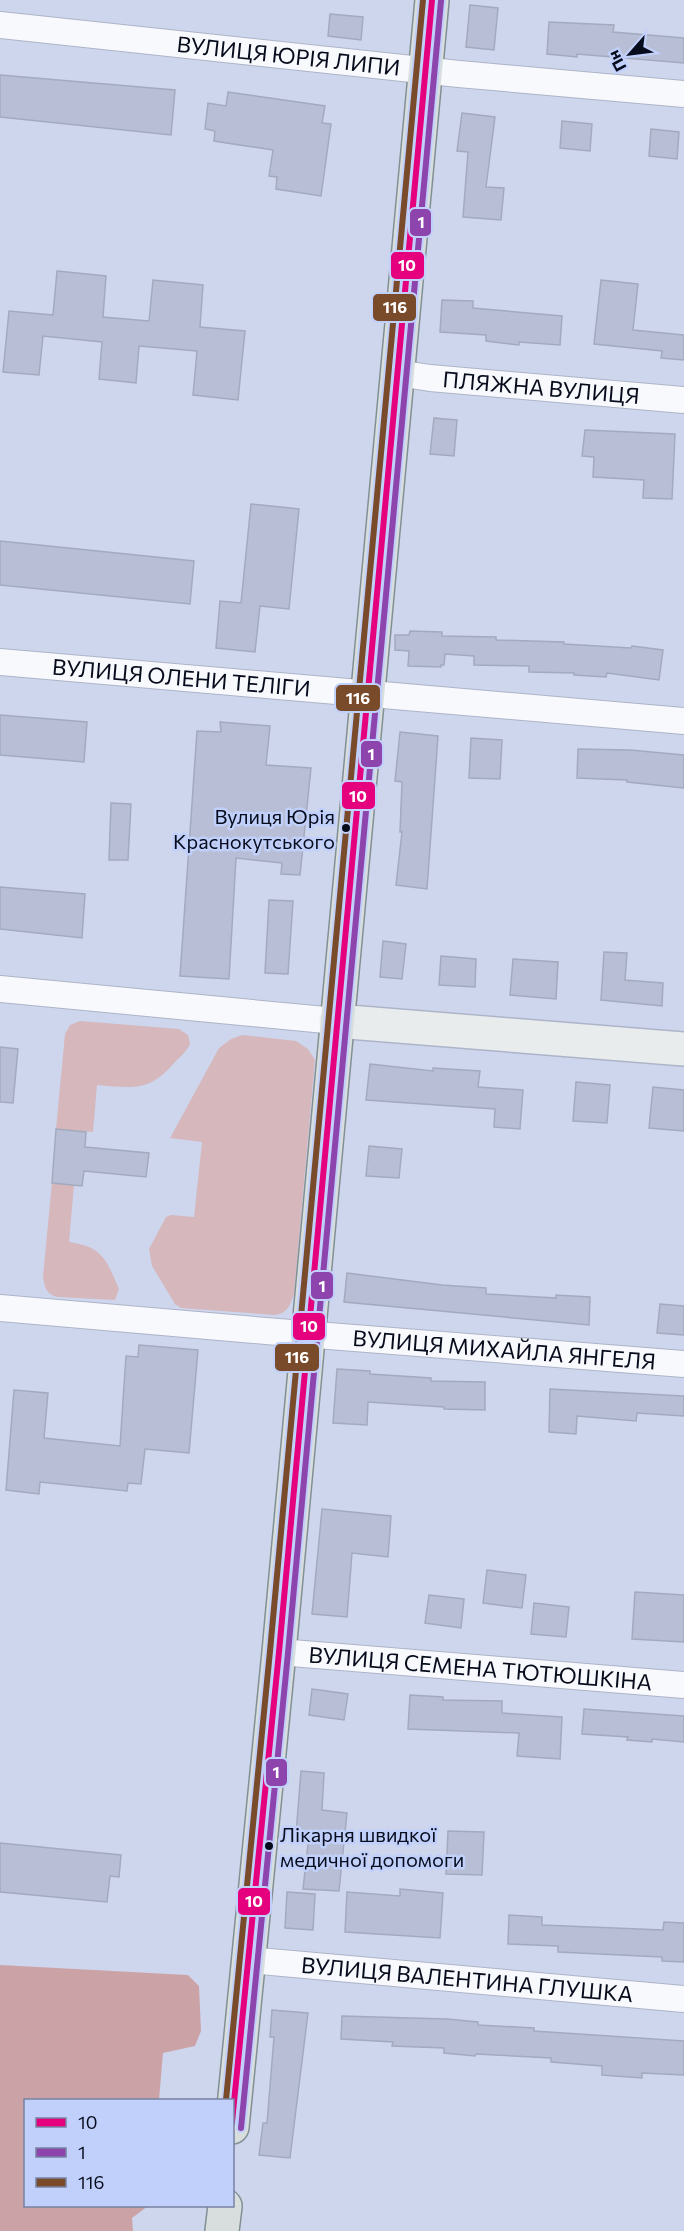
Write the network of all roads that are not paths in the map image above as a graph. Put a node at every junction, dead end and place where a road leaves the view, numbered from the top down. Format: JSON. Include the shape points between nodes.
{"nodes":[{"id":1,"x":432,"y":0,"type":"edge"},
{"id":2,"x":0,"y":25,"type":"edge"},
{"id":3,"x":426,"y":70,"type":"junction"},
{"id":4,"x":684,"y":94,"type":"edge"},
{"id":5,"x":398,"y":374,"type":"junction"},
{"id":6,"x":684,"y":400,"type":"edge"},
{"id":7,"x":0,"y":662,"type":"edge"},
{"id":8,"x":367,"y":694,"type":"junction"},
{"id":9,"x":684,"y":721,"type":"edge"},
{"id":10,"x":0,"y":989,"type":"edge"},
{"id":11,"x":336,"y":1021,"type":"junction"},
{"id":12,"x":684,"y":1050,"type":"edge"},
{"id":13,"x":0,"y":1308,"type":"edge"},
{"id":14,"x":308,"y":1334,"type":"junction"},
{"id":15,"x":684,"y":1364,"type":"edge"},
{"id":16,"x":279,"y":1652,"type":"junction"},
{"id":17,"x":684,"y":1685,"type":"edge"},
{"id":18,"x":249,"y":1960,"type":"junction"},
{"id":19,"x":684,"y":1999,"type":"edge"},
{"id":20,"x":234,"y":2107,"type":"edge"},
{"id":21,"x":225,"y":2207,"type":"edge"},
{"id":22,"x":222,"y":2231,"type":"edge"}],
"edges":[{"from":1,"to":3,"type":"main road"},
{"from":2,"to":3,"type":"street","name":"ВУЛИЦЯ ЮРІЯ ЛИПИ"},
{"from":3,"to":4,"type":"street","name":"ВУЛИЦЯ ЮРІЯ ЛИПИ"},
{"from":3,"to":5,"type":"main road"},
{"from":5,"to":6,"type":"street","name":"ПЛЯЖНА ВУЛИЦЯ"},
{"from":5,"to":8,"type":"main road"},
{"from":7,"to":8,"type":"street","name":"ВУЛИЦЯ ОЛЕНИ ТЕЛІГИ"},
{"from":8,"to":9,"type":"street","name":"ВУЛИЦЯ ОЛЕНИ ТЕЛІГИ"},
{"from":8,"to":11,"type":"main road"},
{"from":10,"to":11,"type":"street"},
{"from":11,"to":12,"type":"street"},
{"from":11,"to":14,"type":"main road"},
{"from":13,"to":14,"type":"street","name":"ВУЛИЦЯ МИХАЙЛА ЯНГЕЛЯ"},
{"from":14,"to":15,"type":"street","name":"ВУЛИЦЯ МИХАЙЛА ЯНГЕЛЯ"},
{"from":14,"to":16,"type":"main road"},
{"from":16,"to":17,"type":"street","name":"ВУЛИЦЯ СЕМЕНА ТЮТЮШКІНА"},
{"from":16,"to":18,"type":"main road"},
{"from":18,"to":19,"type":"street","name":"ВУЛИЦЯ ВАЛЕНТИНА ГЛУШКА"},
{"from":18,"to":20,"type":"main road"},
{"from":21,"to":22,"type":"main road"}]}
